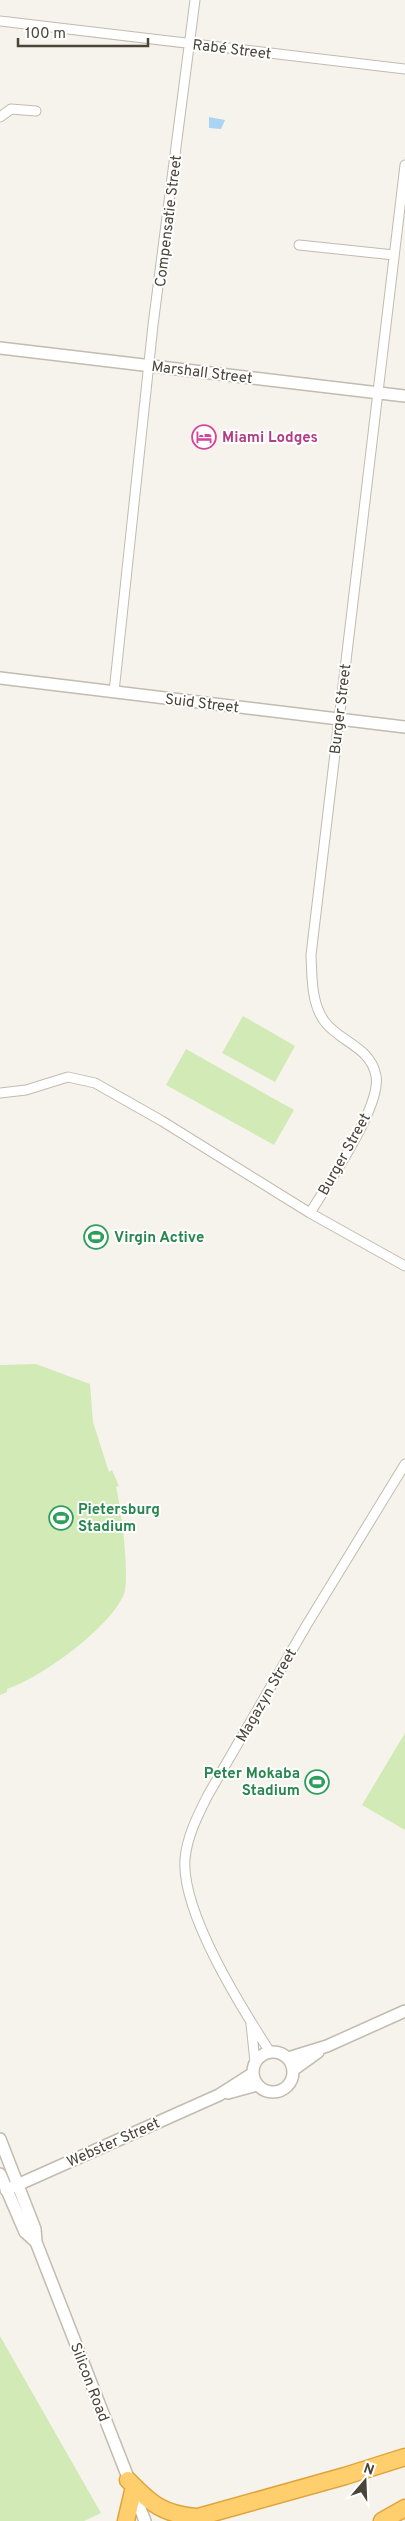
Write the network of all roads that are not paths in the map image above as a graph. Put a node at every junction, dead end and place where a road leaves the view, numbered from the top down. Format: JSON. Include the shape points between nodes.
{"nodes":[{"id":1,"x":195,"y":0,"type":"edge"},
{"id":2,"x":0,"y":21,"type":"edge"},
{"id":3,"x":190,"y":44,"type":"junction"},
{"id":4,"x":405,"y":70,"type":"edge"},
{"id":5,"x":36,"y":111,"type":"dead end"},
{"id":6,"x":0,"y":117,"type":"edge"},
{"id":7,"x":405,"y":171,"type":"edge"},
{"id":8,"x":298,"y":245,"type":"dead end"},
{"id":9,"x":394,"y":255,"type":"junction"},
{"id":10,"x":0,"y":348,"type":"edge"},
{"id":11,"x":149,"y":366,"type":"junction"},
{"id":12,"x":378,"y":392,"type":"junction"},
{"id":13,"x":405,"y":396,"type":"edge"},
{"id":14,"x":0,"y":678,"type":"edge"},
{"id":15,"x":114,"y":692,"type":"junction"},
{"id":16,"x":339,"y":719,"type":"junction"},
{"id":17,"x":405,"y":727,"type":"edge"},
{"id":18,"x":0,"y":1093,"type":"edge"},
{"id":19,"x":310,"y":1213,"type":"junction"},
{"id":20,"x":405,"y":1266,"type":"edge"},
{"id":21,"x":405,"y":1464,"type":"edge"},
{"id":22,"x":405,"y":2011,"type":"edge"},
{"id":23,"x":250,"y":2021,"type":"junction"},
{"id":24,"x":328,"y":2046,"type":"junction"},
{"id":25,"x":270,"y":2052,"type":"junction"},
{"id":26,"x":288,"y":2058,"type":"junction"},
{"id":27,"x":255,"y":2062,"type":"junction"},
{"id":28,"x":293,"y":2070,"type":"junction"},
{"id":29,"x":252,"y":2074,"type":"junction"},
{"id":30,"x":257,"y":2086,"type":"junction"},
{"id":31,"x":219,"y":2095,"type":"junction"},
{"id":32,"x":0,"y":2139,"type":"edge"},
{"id":33,"x":0,"y":2174,"type":"edge"},
{"id":34,"x":19,"y":2184,"type":"junction"},
{"id":35,"x":6,"y":2190,"type":"junction"},
{"id":36,"x":36,"y":2242,"type":"junction"},
{"id":37,"x":405,"y":2457,"type":"edge"},
{"id":38,"x":131,"y":2486,"type":"junction"},
{"id":39,"x":405,"y":2508,"type":"edge"},
{"id":40,"x":190,"y":2519,"type":"edge"},
{"id":41,"x":126,"y":2521,"type":"edge"},
{"id":42,"x":145,"y":2521,"type":"edge"},
{"id":43,"x":382,"y":2521,"type":"edge"}],
"edges":[{"from":1,"to":3,"type":"street","name":"Compensatie Street"},
{"from":2,"to":3,"type":"street","name":"Rabé Street"},
{"from":3,"to":4,"type":"street","name":"Rabé Street"},
{"from":3,"to":11,"type":"street","name":"Compensatie Street"},
{"from":5,"to":6,"type":"street","via":[[11,108]]},
{"from":7,"to":9,"type":"street","name":"Burger Street"},
{"from":8,"to":9,"type":"street"},
{"from":9,"to":12,"type":"street","name":"Burger Street"},
{"from":10,"to":11,"type":"street","name":"Marshall Street"},
{"from":11,"to":12,"type":"street","name":"Marshall Street"},
{"from":11,"to":15,"type":"street","name":"Compensatie Street"},
{"from":12,"to":13,"type":"street","name":"Marshall Street"},
{"from":12,"to":16,"type":"street","name":"Burger Street"},
{"from":14,"to":15,"type":"street","name":"Suid Street"},
{"from":15,"to":16,"type":"street","name":"Suid Street"},
{"from":16,"to":17,"type":"street","name":"Suid Street"},
{"from":16,"to":19,"type":"street","name":"Burger Street","via":[[311,955],[312,976],[317,1008],[325,1023],[366,1055],[377,1077],[367,1116]]},
{"from":18,"to":19,"type":"street","via":[[26,1090],[68,1077],[95,1083]]},
{"from":19,"to":20,"type":"street"},
{"from":21,"to":23,"type":"street","name":"Magazyn Street","via":[[208,1795],[188,1843],[185,1860],[193,1912]]},
{"from":22,"to":24,"type":"street"},
{"from":23,"to":25,"type":"street","name":"Magazyn Street"},
{"from":23,"to":27,"type":"street","name":"Magazyn Street"},
{"from":24,"to":26,"type":"street"},
{"from":24,"to":28,"type":"street"},
{"from":25,"to":26,"type":"street"},
{"from":25,"to":27,"type":"street"},
{"from":26,"to":28,"type":"street"},
{"from":27,"to":29,"type":"street"},
{"from":28,"to":30,"type":"street","via":[[290,2082],[281,2090],[268,2092]]},
{"from":29,"to":30,"type":"street"},
{"from":29,"to":31,"type":"street","name":"Webster Street"},
{"from":30,"to":31,"type":"street","name":"Webster Street"},
{"from":31,"to":34,"type":"street","name":"Webster Street"},
{"from":32,"to":34,"type":"street","name":"Silicon Road"},
{"from":33,"to":35,"type":"street","name":"Silicon Road"},
{"from":34,"to":35,"type":"street","name":"Webster Street"},
{"from":34,"to":36,"type":"street","name":"Silicon Road","via":[[35,2229]]},
{"from":35,"to":36,"type":"street","name":"Silicon Road","via":[[25,2232]]},
{"from":36,"to":38,"type":"street","name":"Silicon Road"},
{"from":37,"to":40,"type":"highway"},
{"from":38,"to":40,"type":"highway","via":[[160,2509]]},
{"from":38,"to":41,"type":"highway"},
{"from":38,"to":42,"type":"street","name":"Silicon Road"},
{"from":39,"to":43,"type":"highway"}]}
